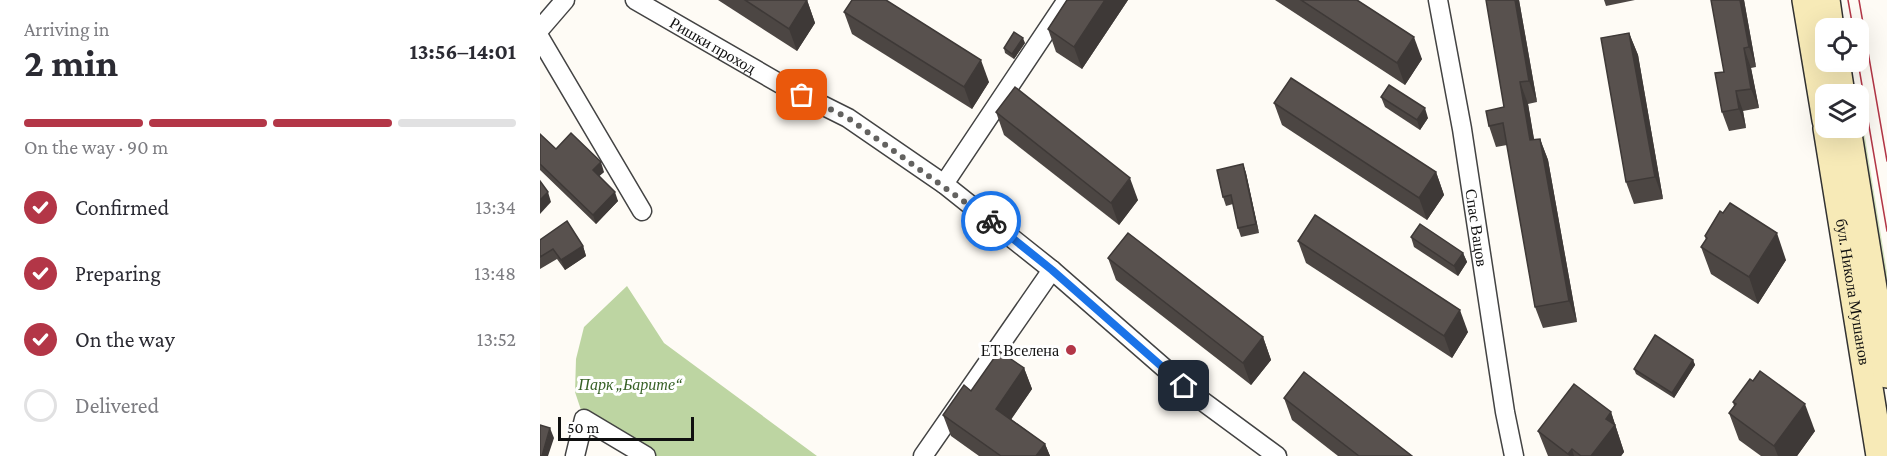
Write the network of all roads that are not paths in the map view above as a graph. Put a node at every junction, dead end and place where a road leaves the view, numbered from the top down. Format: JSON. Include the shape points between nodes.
{"nodes":[{"id":1,"x":566,"y":0,"type":"edge"},
{"id":2,"x":636,"y":0,"type":"edge"},
{"id":3,"x":1067,"y":0,"type":"edge"},
{"id":4,"x":1438,"y":0,"type":"edge"},
{"id":5,"x":1806,"y":0,"type":"edge"},
{"id":6,"x":1826,"y":0,"type":"edge"},
{"id":7,"x":1829,"y":18,"type":"edge"},
{"id":8,"x":540,"y":30,"type":"edge"},
{"id":9,"x":540,"y":38,"type":"edge"},
{"id":10,"x":1820,"y":84,"type":"edge"},
{"id":11,"x":1829,"y":138,"type":"edge"},
{"id":12,"x":1848,"y":138,"type":"edge"},
{"id":13,"x":944,"y":184,"type":"junction"},
{"id":14,"x":642,"y":211,"type":"dead end"},
{"id":15,"x":1052,"y":270,"type":"junction"},
{"id":16,"x":1887,"y":374,"type":"edge"},
{"id":17,"x":575,"y":456,"type":"edge"},
{"id":18,"x":646,"y":456,"type":"edge"},
{"id":19,"x":923,"y":456,"type":"edge"},
{"id":20,"x":1277,"y":456,"type":"edge"},
{"id":21,"x":1514,"y":456,"type":"edge"},
{"id":22,"x":1880,"y":456,"type":"edge"}],
"edges":[{"from":1,"to":8,"type":"street"},
{"from":2,"to":13,"type":"street","name":"Ришки проход","via":[[784,86],[848,118]]},
{"from":3,"to":13,"type":"street"},
{"from":4,"to":21,"type":"street","name":"Спас Вацов"},
{"from":5,"to":10,"type":"main road"},
{"from":6,"to":7,"type":"main road"},
{"from":9,"to":14,"type":"street"},
{"from":11,"to":22,"type":"main road","name":"бул. Никола Мушанов"},
{"from":12,"to":16,"type":"main road","name":"бул. Никола Мушанов"},
{"from":13,"to":15,"type":"street","name":"Ришки проход"},
{"from":15,"to":19,"type":"street"},
{"from":15,"to":20,"type":"street","name":"Ришки проход","via":[[1201,400]]},
{"from":17,"to":18,"type":"street","via":[[584,419]]}]}
